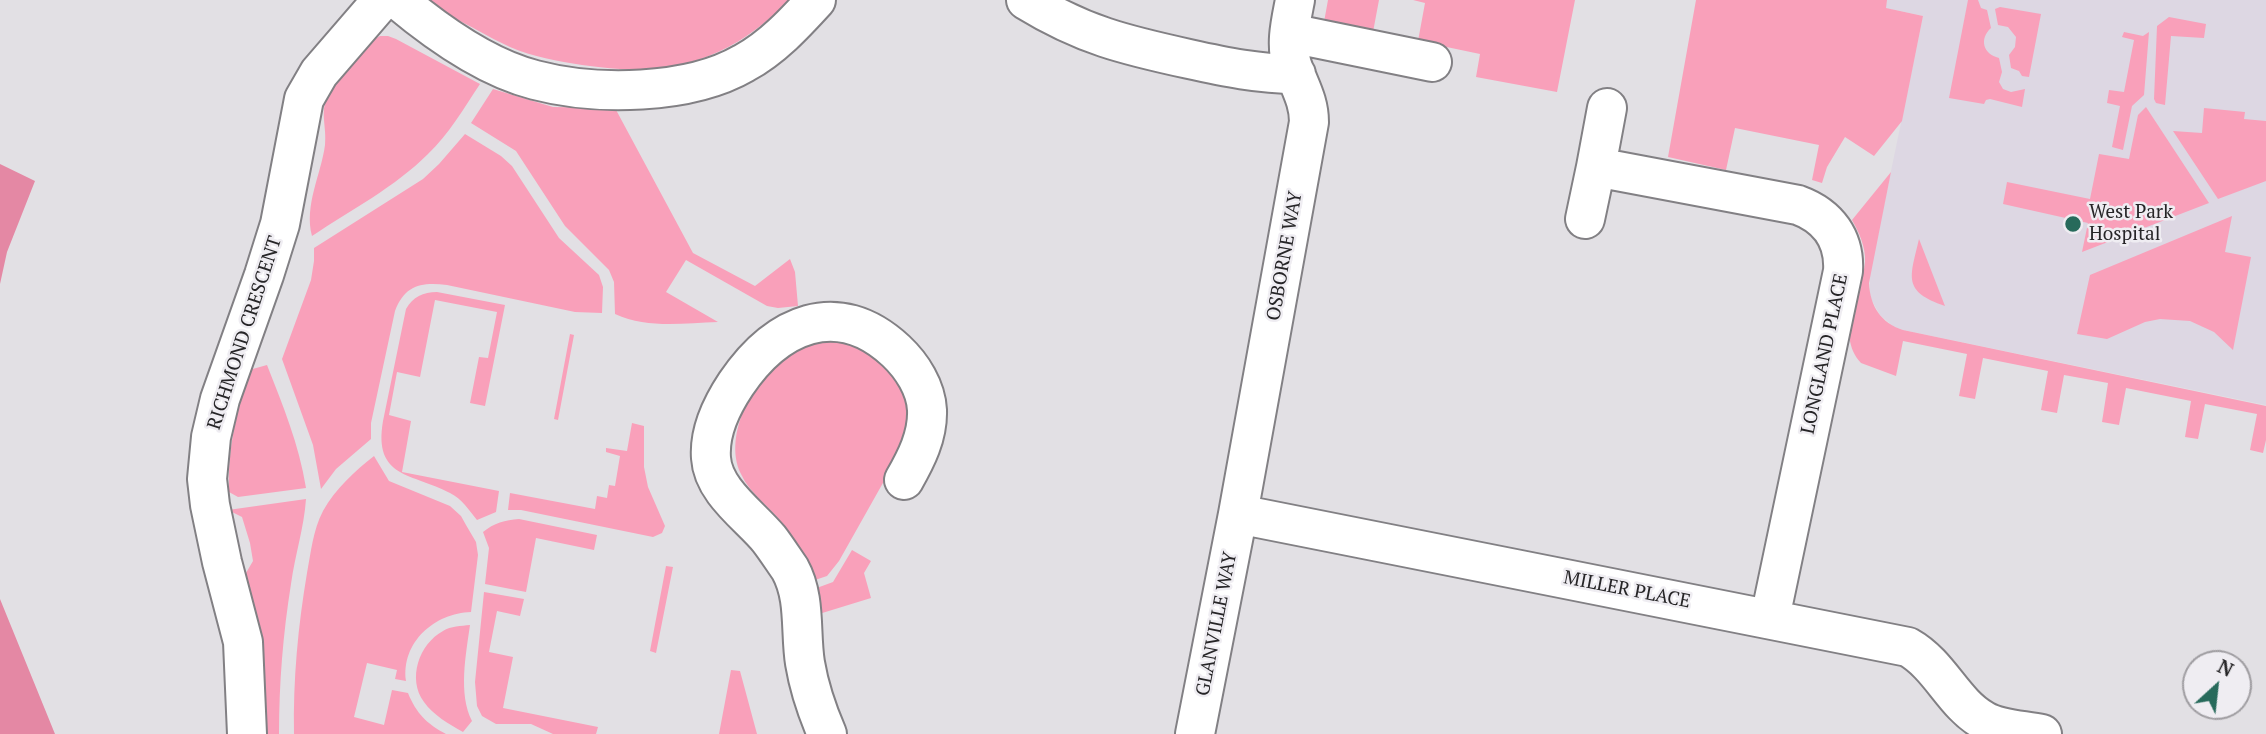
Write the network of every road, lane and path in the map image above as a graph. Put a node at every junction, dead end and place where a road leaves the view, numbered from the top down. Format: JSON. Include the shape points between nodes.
{"nodes":[{"id":1,"x":382,"y":0,"type":"edge"},
{"id":2,"x":398,"y":0,"type":"edge"},
{"id":3,"x":816,"y":0,"type":"edge"},
{"id":4,"x":1026,"y":0,"type":"edge"},
{"id":5,"x":1292,"y":17,"type":"edge"},
{"id":6,"x":1432,"y":62,"type":"dead end"},
{"id":7,"x":1296,"y":75,"type":"junction"},
{"id":8,"x":1607,"y":108,"type":"dead end"},
{"id":9,"x":1596,"y":167,"type":"junction"},
{"id":10,"x":1586,"y":219,"type":"dead end"},
{"id":11,"x":904,"y":480,"type":"dead end"},
{"id":12,"x":1238,"y":514,"type":"junction"},
{"id":13,"x":1770,"y":618,"type":"junction"},
{"id":14,"x":1984,"y":728,"type":"edge"},
{"id":15,"x":247,"y":734,"type":"edge"},
{"id":16,"x":827,"y":734,"type":"edge"},
{"id":17,"x":1195,"y":734,"type":"edge"},
{"id":18,"x":2042,"y":734,"type":"edge"}],
"edges":[{"from":1,"to":15,"type":"street","name":"RICHMOND CRESCENT","via":[[319,73],[303,99],[280,224],[211,436],[208,493],[243,642]]},
{"from":2,"to":3,"type":"street","via":[[446,36],[504,69],[553,84],[624,90],[687,83],[741,65],[774,42]]},
{"from":4,"to":7,"type":"street","via":[[1077,28],[1113,41],[1248,71]]},
{"from":5,"to":6,"type":"street"},
{"from":5,"to":7,"type":"street","name":"OSBORNE WAY","via":[[1290,56]]},
{"from":7,"to":12,"type":"street","name":"OSBORNE WAY","via":[[1306,97],[1308,122]]},
{"from":8,"to":9,"type":"street"},
{"from":9,"to":10,"type":"street"},
{"from":9,"to":13,"type":"street","name":"LONGLAND PLACE","via":[[1798,205],[1827,222],[1839,241],[1843,271]]},
{"from":11,"to":16,"type":"street","via":[[925,432],[925,398],[901,356],[864,329],[823,323],[780,337],[746,369],[718,418],[711,451],[713,471],[775,547],[794,579],[802,608],[806,664]]},
{"from":12,"to":13,"type":"street","name":"MILLER PLACE"},
{"from":12,"to":17,"type":"street","name":"GLANVILLE WAY"},
{"from":13,"to":14,"type":"street","name":"MILLER PLACE","via":[[1908,647],[1926,658]]},
{"from":14,"to":18,"type":"street"}]}
